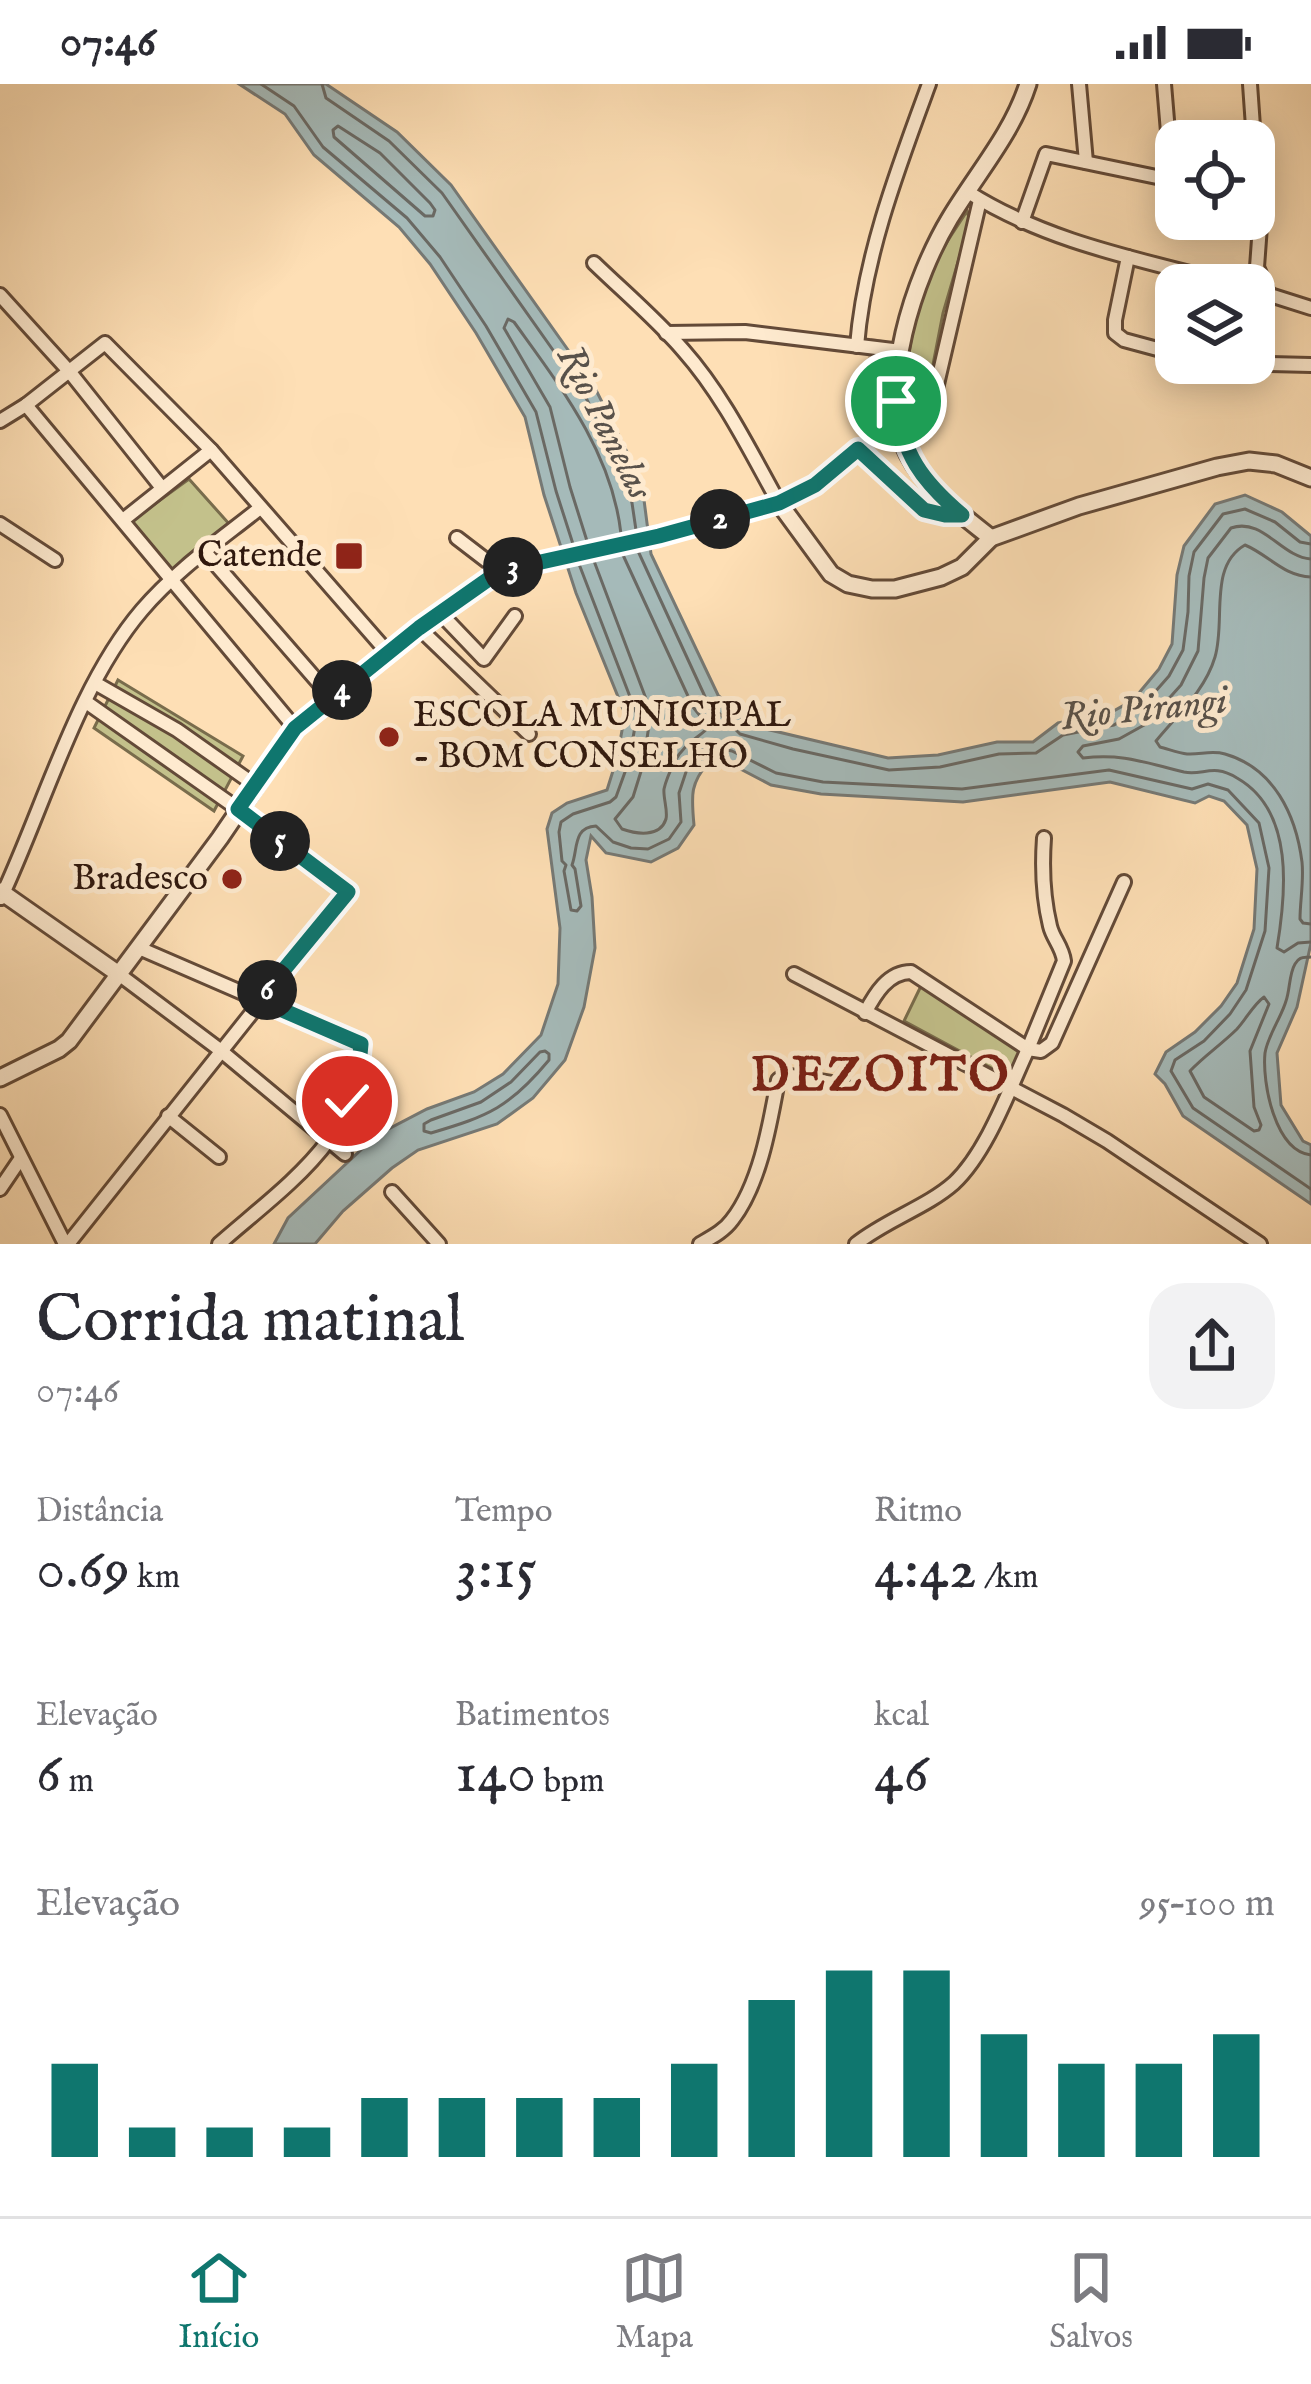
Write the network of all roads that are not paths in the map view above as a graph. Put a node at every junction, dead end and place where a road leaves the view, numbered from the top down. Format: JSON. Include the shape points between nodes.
{"nodes":[{"id":1,"x":929,"y":84,"type":"edge"},
{"id":2,"x":1028,"y":84,"type":"edge"},
{"id":3,"x":1078,"y":84,"type":"edge"},
{"id":4,"x":1164,"y":84,"type":"edge"},
{"id":5,"x":1250,"y":84,"type":"edge"},
{"id":6,"x":1168,"y":120,"type":"edge"},
{"id":7,"x":1253,"y":120,"type":"edge"},
{"id":8,"x":1086,"y":162,"type":"junction"},
{"id":9,"x":1155,"y":177,"type":"edge"},
{"id":10,"x":974,"y":196,"type":"junction"},
{"id":11,"x":1022,"y":222,"type":"junction"},
{"id":12,"x":1128,"y":257,"type":"junction"},
{"id":13,"x":594,"y":263,"type":"dead end"},
{"id":14,"x":1155,"y":264,"type":"edge"},
{"id":15,"x":0,"y":295,"type":"edge"},
{"id":16,"x":1275,"y":297,"type":"edge"},
{"id":17,"x":1311,"y":308,"type":"edge"},
{"id":18,"x":666,"y":333,"type":"junction"},
{"id":19,"x":857,"y":346,"type":"junction"},
{"id":20,"x":1155,"y":349,"type":"edge"},
{"id":21,"x":901,"y":350,"type":"junction"},
{"id":22,"x":1275,"y":364,"type":"edge"},
{"id":23,"x":1311,"y":365,"type":"edge"},
{"id":24,"x":69,"y":371,"type":"junction"},
{"id":25,"x":26,"y":405,"type":"junction"},
{"id":26,"x":0,"y":421,"type":"edge"},
{"id":27,"x":928,"y":423,"type":"dead end"},
{"id":28,"x":211,"y":450,"type":"junction"},
{"id":29,"x":1311,"y":478,"type":"edge"},
{"id":30,"x":162,"y":488,"type":"junction"},
{"id":31,"x":779,"y":503,"type":"junction"},
{"id":32,"x":260,"y":508,"type":"junction"},
{"id":33,"x":962,"y":515,"type":"junction"},
{"id":34,"x":123,"y":520,"type":"junction"},
{"id":35,"x":0,"y":524,"type":"edge"},
{"id":36,"x":457,"y":538,"type":"dead end"},
{"id":37,"x":991,"y":538,"type":"junction"},
{"id":38,"x":205,"y":552,"type":"junction"},
{"id":39,"x":55,"y":560,"type":"dead end"},
{"id":40,"x":500,"y":571,"type":"junction"},
{"id":41,"x":172,"y":578,"type":"junction"},
{"id":42,"x":441,"y":614,"type":"junction"},
{"id":43,"x":515,"y":616,"type":"dead end"},
{"id":44,"x":419,"y":628,"type":"junction"},
{"id":45,"x":388,"y":654,"type":"junction"},
{"id":46,"x":99,"y":677,"type":"junction"},
{"id":47,"x":332,"y":698,"type":"junction"},
{"id":48,"x":86,"y":702,"type":"junction"},
{"id":49,"x":295,"y":728,"type":"junction"},
{"id":50,"x":529,"y":734,"type":"dead end"},
{"id":51,"x":256,"y":785,"type":"junction"},
{"id":52,"x":238,"y":809,"type":"junction"},
{"id":53,"x":1044,"y":838,"type":"dead end"},
{"id":54,"x":1124,"y":882,"type":"dead end"},
{"id":55,"x":1,"y":894,"type":"edge"},
{"id":56,"x":140,"y":948,"type":"junction"},
{"id":57,"x":794,"y":974,"type":"dead end"},
{"id":58,"x":120,"y":975,"type":"junction"},
{"id":59,"x":259,"y":1000,"type":"junction"},
{"id":60,"x":865,"y":1013,"type":"junction"},
{"id":61,"x":1028,"y":1049,"type":"junction"},
{"id":62,"x":220,"y":1050,"type":"junction"},
{"id":63,"x":0,"y":1078,"type":"edge"},
{"id":64,"x":844,"y":1084,"type":"dead end"},
{"id":65,"x":1010,"y":1087,"type":"junction"},
{"id":66,"x":0,"y":1115,"type":"edge"},
{"id":67,"x":168,"y":1116,"type":"junction"},
{"id":68,"x":329,"y":1139,"type":"junction"},
{"id":69,"x":345,"y":1154,"type":"dead end"},
{"id":70,"x":219,"y":1157,"type":"dead end"},
{"id":71,"x":21,"y":1158,"type":"junction"},
{"id":72,"x":0,"y":1189,"type":"edge"},
{"id":73,"x":392,"y":1192,"type":"dead end"},
{"id":74,"x":66,"y":1244,"type":"edge"},
{"id":75,"x":219,"y":1244,"type":"edge"},
{"id":76,"x":440,"y":1244,"type":"edge"},
{"id":77,"x":700,"y":1244,"type":"edge"},
{"id":78,"x":856,"y":1244,"type":"edge"},
{"id":79,"x":1260,"y":1244,"type":"edge"}],
"edges":[{"from":1,"to":19,"type":"street","via":[[877,242]]},
{"from":2,"to":10,"type":"street"},
{"from":3,"to":8,"type":"street"},
{"from":4,"to":6,"type":"street"},
{"from":5,"to":7,"type":"street"},
{"from":8,"to":9,"type":"street"},
{"from":8,"to":11,"type":"street","via":[[1046,154]]},
{"from":10,"to":11,"type":"street"},
{"from":10,"to":21,"type":"street","via":[[939,237]]},
{"from":10,"to":27,"type":"street"},
{"from":11,"to":12,"type":"street"},
{"from":12,"to":14,"type":"street"},
{"from":12,"to":20,"type":"street","via":[[1114,327],[1120,338]]},
{"from":13,"to":18,"type":"street"},
{"from":15,"to":24,"type":"street"},
{"from":16,"to":17,"type":"street"},
{"from":18,"to":19,"type":"street","via":[[746,332]]},
{"from":18,"to":31,"type":"street","via":[[717,396]]},
{"from":19,"to":21,"type":"street"},
{"from":21,"to":33,"type":"street","via":[[896,401],[908,454]]},
{"from":22,"to":23,"type":"street"},
{"from":24,"to":25,"type":"street"},
{"from":24,"to":28,"type":"street","via":[[106,343]]},
{"from":24,"to":30,"type":"street"},
{"from":25,"to":26,"type":"street"},
{"from":25,"to":34,"type":"street"},
{"from":28,"to":30,"type":"street"},
{"from":28,"to":32,"type":"street"},
{"from":29,"to":37,"type":"street","via":[[1276,464],[1217,467]]},
{"from":30,"to":34,"type":"street"},
{"from":31,"to":33,"type":"street","via":[[858,449],[924,510]]},
{"from":31,"to":37,"type":"street","via":[[831,574],[872,589],[941,577]]},
{"from":31,"to":40,"type":"street"},
{"from":32,"to":38,"type":"street"},
{"from":32,"to":45,"type":"street"},
{"from":33,"to":37,"type":"street"},
{"from":34,"to":41,"type":"street"},
{"from":35,"to":39,"type":"street"},
{"from":36,"to":40,"type":"street"},
{"from":38,"to":41,"type":"street"},
{"from":38,"to":47,"type":"street"},
{"from":40,"to":42,"type":"street"},
{"from":41,"to":46,"type":"street"},
{"from":41,"to":49,"type":"street"},
{"from":42,"to":43,"type":"street","via":[[484,659]]},
{"from":42,"to":44,"type":"street"},
{"from":44,"to":45,"type":"street"},
{"from":44,"to":50,"type":"street"},
{"from":45,"to":47,"type":"street"},
{"from":46,"to":48,"type":"street"},
{"from":46,"to":51,"type":"street"},
{"from":47,"to":49,"type":"street"},
{"from":48,"to":52,"type":"street"},
{"from":48,"to":55,"type":"street"},
{"from":49,"to":51,"type":"street"},
{"from":51,"to":52,"type":"street"},
{"from":52,"to":56,"type":"street"},
{"from":52,"to":59,"type":"street","via":[[348,892]]},
{"from":53,"to":61,"type":"street","via":[[1049,922],[1064,961]]},
{"from":54,"to":61,"type":"street","via":[[1052,1043]]},
{"from":55,"to":58,"type":"street"},
{"from":56,"to":58,"type":"street"},
{"from":56,"to":59,"type":"street"},
{"from":57,"to":60,"type":"street"},
{"from":58,"to":62,"type":"street"},
{"from":58,"to":63,"type":"street","via":[[69,1041]]},
{"from":59,"to":62,"type":"street"},
{"from":59,"to":68,"type":"street","via":[[361,1044],[354,1084]]},
{"from":60,"to":61,"type":"street","via":[[887,981],[911,973]]},
{"from":60,"to":65,"type":"street"},
{"from":61,"to":65,"type":"street"},
{"from":62,"to":67,"type":"street"},
{"from":62,"to":68,"type":"street"},
{"from":64,"to":77,"type":"street","via":[[778,1080],[740,1206]]},
{"from":65,"to":78,"type":"street","via":[[954,1182]]},
{"from":65,"to":79,"type":"street"},
{"from":66,"to":71,"type":"street"},
{"from":67,"to":70,"type":"street"},
{"from":67,"to":74,"type":"street"},
{"from":68,"to":69,"type":"street"},
{"from":68,"to":75,"type":"street"},
{"from":71,"to":72,"type":"street"},
{"from":71,"to":74,"type":"street"},
{"from":73,"to":76,"type":"street"}]}
